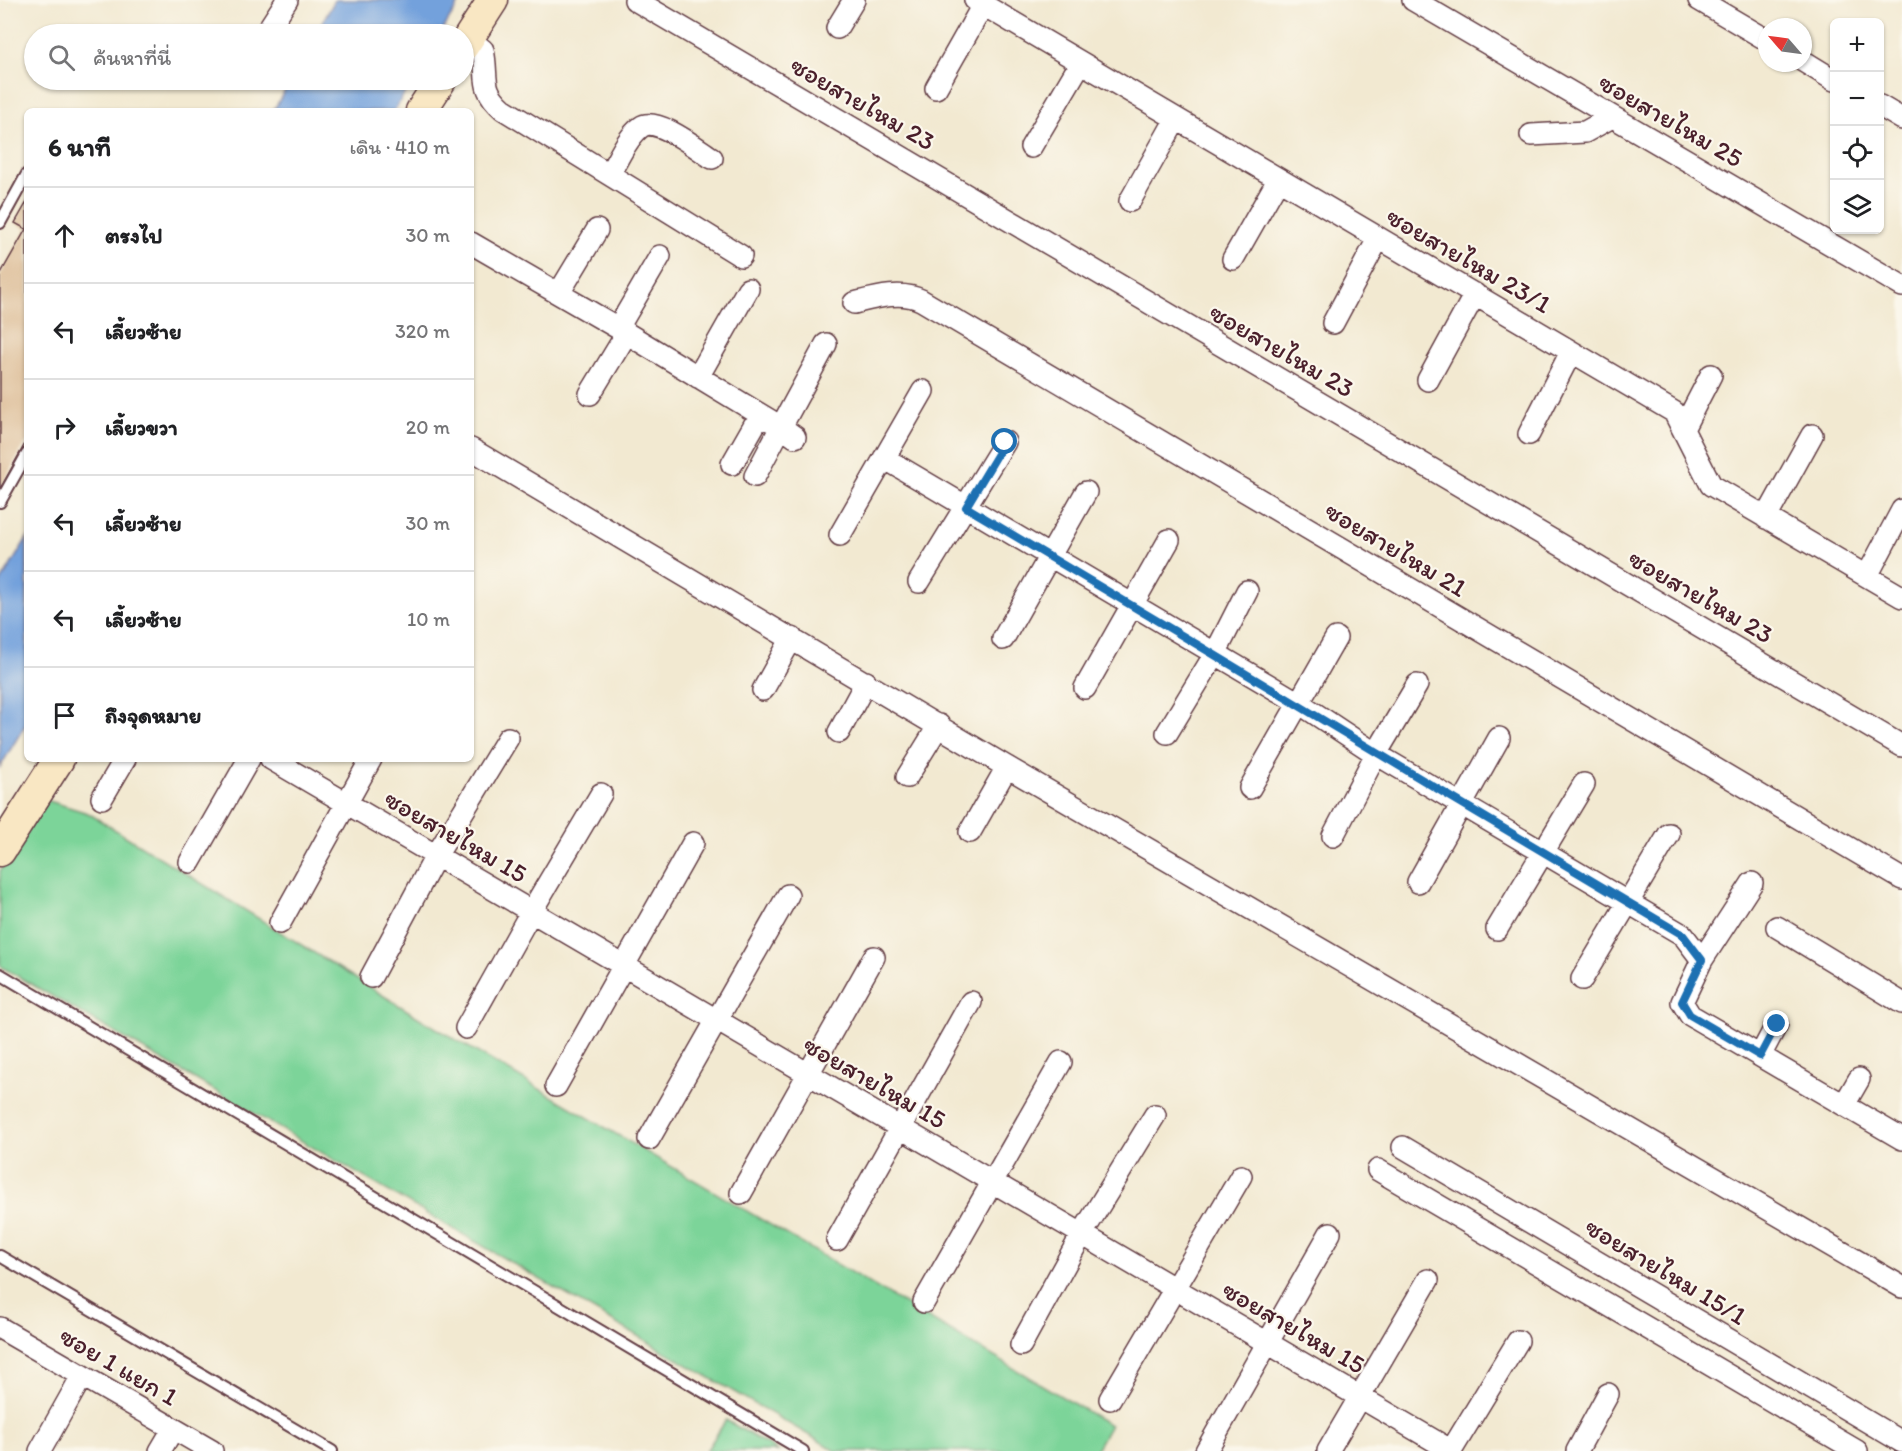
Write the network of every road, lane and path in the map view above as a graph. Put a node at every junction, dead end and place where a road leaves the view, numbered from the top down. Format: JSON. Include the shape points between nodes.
{"nodes":[{"id":1,"x":288,"y":0,"type":"edge"},
{"id":2,"x":493,"y":0,"type":"edge"},
{"id":3,"x":635,"y":0,"type":"edge"},
{"id":4,"x":854,"y":0,"type":"edge"},
{"id":5,"x":1413,"y":0,"type":"edge"},
{"id":6,"x":1699,"y":0,"type":"edge"},
{"id":7,"x":979,"y":2,"type":"edge"},
{"id":8,"x":272,"y":24,"type":"edge"},
{"id":9,"x":837,"y":28,"type":"dead end"},
{"id":10,"x":474,"y":29,"type":"edge"},
{"id":11,"x":1758,"y":35,"type":"edge"},
{"id":12,"x":474,"y":45,"type":"edge"},
{"id":13,"x":1080,"y":64,"type":"junction"},
{"id":14,"x":1812,"y":67,"type":"edge"},
{"id":15,"x":1830,"y":78,"type":"edge"},
{"id":16,"x":936,"y":88,"type":"dead end"},
{"id":17,"x":435,"y":90,"type":"edge"},
{"id":18,"x":423,"y":108,"type":"edge"},
{"id":19,"x":1884,"y":108,"type":"edge"},
{"id":20,"x":1612,"y":117,"type":"junction"},
{"id":21,"x":1176,"y":119,"type":"junction"},
{"id":22,"x":1902,"y":119,"type":"edge"},
{"id":23,"x":1531,"y":135,"type":"dead end"},
{"id":24,"x":1031,"y":147,"type":"dead end"},
{"id":25,"x":712,"y":158,"type":"dead end"},
{"id":26,"x":609,"y":174,"type":"junction"},
{"id":27,"x":24,"y":179,"type":"edge"},
{"id":28,"x":1278,"y":180,"type":"junction"},
{"id":29,"x":1130,"y":201,"type":"dead end"},
{"id":30,"x":0,"y":223,"type":"edge"},
{"id":31,"x":597,"y":230,"type":"dead end"},
{"id":32,"x":1378,"y":239,"type":"junction"},
{"id":33,"x":474,"y":245,"type":"edge"},
{"id":34,"x":660,"y":256,"type":"dead end"},
{"id":35,"x":741,"y":256,"type":"dead end"},
{"id":36,"x":1233,"y":259,"type":"dead end"},
{"id":37,"x":1902,"y":286,"type":"edge"},
{"id":38,"x":748,"y":289,"type":"dead end"},
{"id":39,"x":559,"y":293,"type":"junction"},
{"id":40,"x":1475,"y":294,"type":"junction"},
{"id":41,"x":854,"y":303,"type":"dead end"},
{"id":42,"x":1333,"y":323,"type":"dead end"},
{"id":43,"x":622,"y":330,"type":"junction"},
{"id":44,"x":826,"y":344,"type":"dead end"},
{"id":45,"x":1571,"y":352,"type":"junction"},
{"id":46,"x":1711,"y":375,"type":"dead end"},
{"id":47,"x":698,"y":377,"type":"junction"},
{"id":48,"x":1428,"y":380,"type":"dead end"},
{"id":49,"x":923,"y":391,"type":"dead end"},
{"id":50,"x":590,"y":394,"type":"dead end"},
{"id":51,"x":760,"y":415,"type":"junction"},
{"id":52,"x":1683,"y":429,"type":"junction"},
{"id":53,"x":788,"y":432,"type":"junction"},
{"id":54,"x":1529,"y":434,"type":"dead end"},
{"id":55,"x":1812,"y":435,"type":"dead end"},
{"id":56,"x":1005,"y":442,"type":"dead end"},
{"id":57,"x":474,"y":451,"type":"edge"},
{"id":58,"x":884,"y":458,"type":"junction"},
{"id":59,"x":24,"y":459,"type":"edge"},
{"id":60,"x":732,"y":464,"type":"dead end"},
{"id":61,"x":754,"y":476,"type":"dead end"},
{"id":62,"x":1086,"y":492,"type":"dead end"},
{"id":63,"x":0,"y":502,"type":"edge"},
{"id":64,"x":966,"y":507,"type":"junction"},
{"id":65,"x":1902,"y":510,"type":"edge"},
{"id":66,"x":1766,"y":518,"type":"junction"},
{"id":67,"x":840,"y":535,"type":"dead end"},
{"id":68,"x":1170,"y":540,"type":"dead end"},
{"id":69,"x":1051,"y":557,"type":"junction"},
{"id":70,"x":1867,"y":576,"type":"junction"},
{"id":71,"x":919,"y":582,"type":"dead end"},
{"id":72,"x":1247,"y":591,"type":"dead end"},
{"id":73,"x":1902,"y":597,"type":"edge"},
{"id":74,"x":1132,"y":605,"type":"junction"},
{"id":75,"x":792,"y":638,"type":"junction"},
{"id":76,"x":1336,"y":638,"type":"dead end"},
{"id":77,"x":1003,"y":639,"type":"dead end"},
{"id":78,"x":1215,"y":654,"type":"junction"},
{"id":79,"x":866,"y":682,"type":"junction"},
{"id":80,"x":1417,"y":685,"type":"dead end"},
{"id":81,"x":1085,"y":688,"type":"dead end"},
{"id":82,"x":763,"y":690,"type":"dead end"},
{"id":83,"x":1299,"y":703,"type":"junction"},
{"id":84,"x":939,"y":725,"type":"junction"},
{"id":85,"x":839,"y":732,"type":"dead end"},
{"id":86,"x":1167,"y":733,"type":"dead end"},
{"id":87,"x":508,"y":738,"type":"dead end"},
{"id":88,"x":1499,"y":738,"type":"dead end"},
{"id":89,"x":1902,"y":746,"type":"edge"},
{"id":90,"x":1376,"y":754,"type":"junction"},
{"id":91,"x":57,"y":762,"type":"edge"},
{"id":92,"x":123,"y":762,"type":"edge"},
{"id":93,"x":247,"y":762,"type":"edge"},
{"id":94,"x":276,"y":762,"type":"edge"},
{"id":95,"x":369,"y":762,"type":"edge"},
{"id":96,"x":1007,"y":767,"type":"junction"},
{"id":97,"x":907,"y":777,"type":"dead end"},
{"id":98,"x":1584,"y":784,"type":"dead end"},
{"id":99,"x":1250,"y":788,"type":"dead end"},
{"id":100,"x":601,"y":794,"type":"dead end"},
{"id":101,"x":102,"y":798,"type":"dead end"},
{"id":102,"x":346,"y":803,"type":"junction"},
{"id":103,"x":1460,"y":804,"type":"junction"},
{"id":104,"x":970,"y":832,"type":"dead end"},
{"id":105,"x":1669,"y":834,"type":"dead end"},
{"id":106,"x":1333,"y":837,"type":"dead end"},
{"id":107,"x":693,"y":843,"type":"dead end"},
{"id":108,"x":0,"y":852,"type":"edge"},
{"id":109,"x":1544,"y":853,"type":"junction"},
{"id":110,"x":436,"y":856,"type":"junction"},
{"id":111,"x":190,"y":862,"type":"dead end"},
{"id":112,"x":1902,"y":879,"type":"edge"},
{"id":113,"x":1418,"y":882,"type":"dead end"},
{"id":114,"x":1752,"y":883,"type":"dead end"},
{"id":115,"x":788,"y":895,"type":"dead end"},
{"id":116,"x":1628,"y":903,"type":"junction"},
{"id":117,"x":531,"y":912,"type":"junction"},
{"id":118,"x":280,"y":923,"type":"dead end"},
{"id":119,"x":1777,"y":927,"type":"dead end"},
{"id":120,"x":1497,"y":928,"type":"dead end"},
{"id":121,"x":874,"y":957,"type":"dead end"},
{"id":122,"x":1702,"y":960,"type":"junction"},
{"id":123,"x":623,"y":966,"type":"junction"},
{"id":124,"x":0,"y":974,"type":"edge"},
{"id":125,"x":371,"y":977,"type":"dead end"},
{"id":126,"x":1582,"y":979,"type":"dead end"},
{"id":127,"x":971,"y":1002,"type":"dead end"},
{"id":128,"x":1902,"y":1003,"type":"edge"},
{"id":129,"x":716,"y":1020,"type":"junction"},
{"id":130,"x":1777,"y":1024,"type":"dead end"},
{"id":131,"x":466,"y":1028,"type":"dead end"},
{"id":132,"x":1760,"y":1056,"type":"junction"},
{"id":133,"x":1061,"y":1062,"type":"dead end"},
{"id":134,"x":808,"y":1074,"type":"junction"},
{"id":135,"x":1859,"y":1079,"type":"dead end"},
{"id":136,"x":556,"y":1086,"type":"dead end"},
{"id":137,"x":1844,"y":1105,"type":"junction"},
{"id":138,"x":1155,"y":1115,"type":"dead end"},
{"id":139,"x":901,"y":1128,"type":"junction"},
{"id":140,"x":1902,"y":1138,"type":"edge"},
{"id":141,"x":649,"y":1139,"type":"dead end"},
{"id":142,"x":1402,"y":1147,"type":"dead end"},
{"id":143,"x":1378,"y":1170,"type":"dead end"},
{"id":144,"x":1241,"y":1176,"type":"dead end"},
{"id":145,"x":991,"y":1181,"type":"junction"},
{"id":146,"x":741,"y":1193,"type":"dead end"},
{"id":147,"x":1329,"y":1233,"type":"dead end"},
{"id":148,"x":1082,"y":1234,"type":"junction"},
{"id":149,"x":837,"y":1240,"type":"dead end"},
{"id":150,"x":0,"y":1256,"type":"edge"},
{"id":151,"x":1428,"y":1280,"type":"dead end"},
{"id":152,"x":1902,"y":1287,"type":"edge"},
{"id":153,"x":1173,"y":1288,"type":"junction"},
{"id":154,"x":924,"y":1302,"type":"dead end"},
{"id":155,"x":1680,"y":1311,"type":"junction"},
{"id":156,"x":0,"y":1328,"type":"edge"},
{"id":157,"x":1665,"y":1339,"type":"junction"},
{"id":158,"x":1518,"y":1341,"type":"dead end"},
{"id":159,"x":1267,"y":1342,"type":"junction"},
{"id":160,"x":1021,"y":1346,"type":"dead end"},
{"id":161,"x":82,"y":1376,"type":"junction"},
{"id":162,"x":1608,"y":1394,"type":"dead end"},
{"id":163,"x":1359,"y":1396,"type":"junction"},
{"id":164,"x":1110,"y":1399,"type":"dead end"},
{"id":165,"x":173,"y":1428,"type":"junction"},
{"id":166,"x":1896,"y":1444,"type":"edge"},
{"id":167,"x":40,"y":1451,"type":"edge"},
{"id":168,"x":160,"y":1451,"type":"edge"},
{"id":169,"x":212,"y":1451,"type":"edge"},
{"id":170,"x":332,"y":1451,"type":"edge"},
{"id":171,"x":803,"y":1451,"type":"edge"},
{"id":172,"x":1206,"y":1451,"type":"edge"},
{"id":173,"x":1328,"y":1451,"type":"edge"},
{"id":174,"x":1452,"y":1451,"type":"edge"},
{"id":175,"x":1577,"y":1451,"type":"edge"},
{"id":176,"x":1857,"y":1451,"type":"edge"}],
"edges":[{"from":1,"to":8,"type":"street"},
{"from":2,"to":10,"type":"street"},
{"from":3,"to":89,"type":"street","name":"ซอยสายไหม 23"},
{"from":4,"to":9,"type":"street"},
{"from":5,"to":20,"type":"street","name":"ซอยสายไหม 25"},
{"from":6,"to":11,"type":"street"},
{"from":7,"to":13,"type":"street","name":"ซอยสายไหม 23/1"},
{"from":7,"to":16,"type":"street"},
{"from":12,"to":26,"type":"street","via":[[483,50],[485,87],[490,97],[503,109]]},
{"from":13,"to":21,"type":"street","name":"ซอยสายไหม 23/1"},
{"from":13,"to":24,"type":"street"},
{"from":14,"to":15,"type":"street"},
{"from":17,"to":18,"type":"street"},
{"from":19,"to":22,"type":"street"},
{"from":20,"to":23,"type":"street","via":[[1585,132]]},
{"from":20,"to":37,"type":"street","name":"ซอยสายไหม 25"},
{"from":21,"to":28,"type":"street","name":"ซอยสายไหม 23/1"},
{"from":21,"to":29,"type":"street"},
{"from":25,"to":26,"type":"street","via":[[663,128],[643,125]]},
{"from":26,"to":35,"type":"street"},
{"from":27,"to":30,"type":"lane"},
{"from":28,"to":32,"type":"street","name":"ซอยสายไหม 23/1"},
{"from":28,"to":36,"type":"street"},
{"from":31,"to":39,"type":"street"},
{"from":32,"to":40,"type":"street","name":"ซอยสายไหม 23/1"},
{"from":32,"to":42,"type":"street"},
{"from":33,"to":39,"type":"street"},
{"from":34,"to":43,"type":"street"},
{"from":38,"to":47,"type":"street"},
{"from":39,"to":43,"type":"street"},
{"from":40,"to":45,"type":"street","name":"ซอยสายไหม 23/1"},
{"from":40,"to":48,"type":"street"},
{"from":41,"to":112,"type":"street","name":"ซอยสายไหม 21","via":[[893,296],[921,300]]},
{"from":43,"to":47,"type":"street"},
{"from":43,"to":50,"type":"street"},
{"from":44,"to":53,"type":"street"},
{"from":45,"to":52,"type":"street","name":"ซอยสายไหม 23/1","via":[[1674,412]]},
{"from":45,"to":54,"type":"street"},
{"from":46,"to":52,"type":"street"},
{"from":47,"to":51,"type":"street"},
{"from":49,"to":58,"type":"street"},
{"from":51,"to":53,"type":"street"},
{"from":51,"to":60,"type":"street"},
{"from":52,"to":66,"type":"street","name":"ซอยสายไหม 23/1","via":[[1711,485]]},
{"from":53,"to":61,"type":"street"},
{"from":55,"to":66,"type":"street"},
{"from":56,"to":64,"type":"street"},
{"from":57,"to":75,"type":"street"},
{"from":58,"to":64,"type":"street"},
{"from":58,"to":67,"type":"street"},
{"from":59,"to":63,"type":"lane"},
{"from":62,"to":69,"type":"street"},
{"from":64,"to":69,"type":"street"},
{"from":64,"to":71,"type":"street"},
{"from":65,"to":70,"type":"street"},
{"from":66,"to":70,"type":"street","name":"ซอยสายไหม 23/1"},
{"from":68,"to":74,"type":"street"},
{"from":69,"to":74,"type":"street"},
{"from":69,"to":77,"type":"street"},
{"from":70,"to":73,"type":"street","name":"ซอยสายไหม 23/1"},
{"from":72,"to":78,"type":"street"},
{"from":74,"to":78,"type":"street"},
{"from":74,"to":81,"type":"street"},
{"from":75,"to":79,"type":"street"},
{"from":75,"to":82,"type":"street"},
{"from":76,"to":83,"type":"street"},
{"from":78,"to":83,"type":"street"},
{"from":78,"to":86,"type":"street"},
{"from":79,"to":84,"type":"street"},
{"from":79,"to":85,"type":"street"},
{"from":80,"to":90,"type":"street"},
{"from":83,"to":90,"type":"street"},
{"from":83,"to":99,"type":"street"},
{"from":84,"to":96,"type":"street"},
{"from":84,"to":97,"type":"street"},
{"from":87,"to":110,"type":"street"},
{"from":88,"to":103,"type":"street"},
{"from":90,"to":103,"type":"street"},
{"from":90,"to":106,"type":"street"},
{"from":91,"to":108,"type":"street"},
{"from":92,"to":101,"type":"street"},
{"from":93,"to":111,"type":"street"},
{"from":94,"to":102,"type":"street","name":"ซอยสายไหม 15"},
{"from":95,"to":102,"type":"street"},
{"from":96,"to":104,"type":"street"},
{"from":96,"to":152,"type":"street"},
{"from":98,"to":109,"type":"street"},
{"from":100,"to":117,"type":"street"},
{"from":102,"to":110,"type":"street","name":"ซอยสายไหม 15"},
{"from":102,"to":118,"type":"street"},
{"from":103,"to":109,"type":"street"},
{"from":103,"to":113,"type":"street"},
{"from":105,"to":116,"type":"street"},
{"from":107,"to":123,"type":"street"},
{"from":109,"to":116,"type":"street"},
{"from":109,"to":120,"type":"street"},
{"from":110,"to":117,"type":"street","name":"ซอยสายไหม 15"},
{"from":110,"to":125,"type":"street"},
{"from":114,"to":122,"type":"street"},
{"from":115,"to":129,"type":"street"},
{"from":116,"to":122,"type":"street","via":[[1683,935]]},
{"from":116,"to":126,"type":"street"},
{"from":117,"to":123,"type":"street","name":"ซอยสายไหม 15"},
{"from":117,"to":131,"type":"street"},
{"from":119,"to":128,"type":"street"},
{"from":121,"to":134,"type":"street"},
{"from":122,"to":132,"type":"street","via":[[1682,1002],[1690,1015]]},
{"from":123,"to":129,"type":"street","name":"ซอยสายไหม 15"},
{"from":123,"to":136,"type":"street"},
{"from":124,"to":171,"type":"lane"},
{"from":127,"to":139,"type":"street"},
{"from":129,"to":134,"type":"street","name":"ซอยสายไหม 15"},
{"from":129,"to":141,"type":"street"},
{"from":130,"to":132,"type":"street"},
{"from":132,"to":137,"type":"street"},
{"from":133,"to":145,"type":"street"},
{"from":134,"to":139,"type":"street","name":"ซอยสายไหม 15"},
{"from":134,"to":146,"type":"street"},
{"from":135,"to":137,"type":"street"},
{"from":137,"to":140,"type":"street"},
{"from":138,"to":148,"type":"street"},
{"from":139,"to":145,"type":"street","name":"ซอยสายไหม 15"},
{"from":139,"to":149,"type":"street"},
{"from":142,"to":155,"type":"street","name":"ซอยสายไหม 15/1"},
{"from":143,"to":157,"type":"street"},
{"from":144,"to":153,"type":"street"},
{"from":145,"to":148,"type":"street","name":"ซอยสายไหม 15"},
{"from":145,"to":154,"type":"street"},
{"from":147,"to":159,"type":"street"},
{"from":148,"to":153,"type":"street","name":"ซอยสายไหม 15"},
{"from":148,"to":160,"type":"street"},
{"from":150,"to":170,"type":"lane"},
{"from":151,"to":163,"type":"street"},
{"from":153,"to":159,"type":"street","name":"ซอยสายไหม 15"},
{"from":153,"to":164,"type":"street"},
{"from":155,"to":157,"type":"street"},
{"from":155,"to":166,"type":"street","name":"ซอยสายไหม 15/1"},
{"from":156,"to":161,"type":"street","name":"ซอย 1 แยก 1"},
{"from":157,"to":176,"type":"street"},
{"from":158,"to":174,"type":"street"},
{"from":159,"to":163,"type":"street","name":"ซอยสายไหม 15"},
{"from":159,"to":172,"type":"street"},
{"from":161,"to":165,"type":"street","name":"ซอย 1 แยก 1"},
{"from":161,"to":167,"type":"street"},
{"from":162,"to":175,"type":"street"},
{"from":163,"to":173,"type":"street"},
{"from":163,"to":174,"type":"street","name":"ซอยสายไหม 15"},
{"from":165,"to":168,"type":"street"},
{"from":165,"to":169,"type":"street","name":"ซอย 1 แยก 1"}]}
